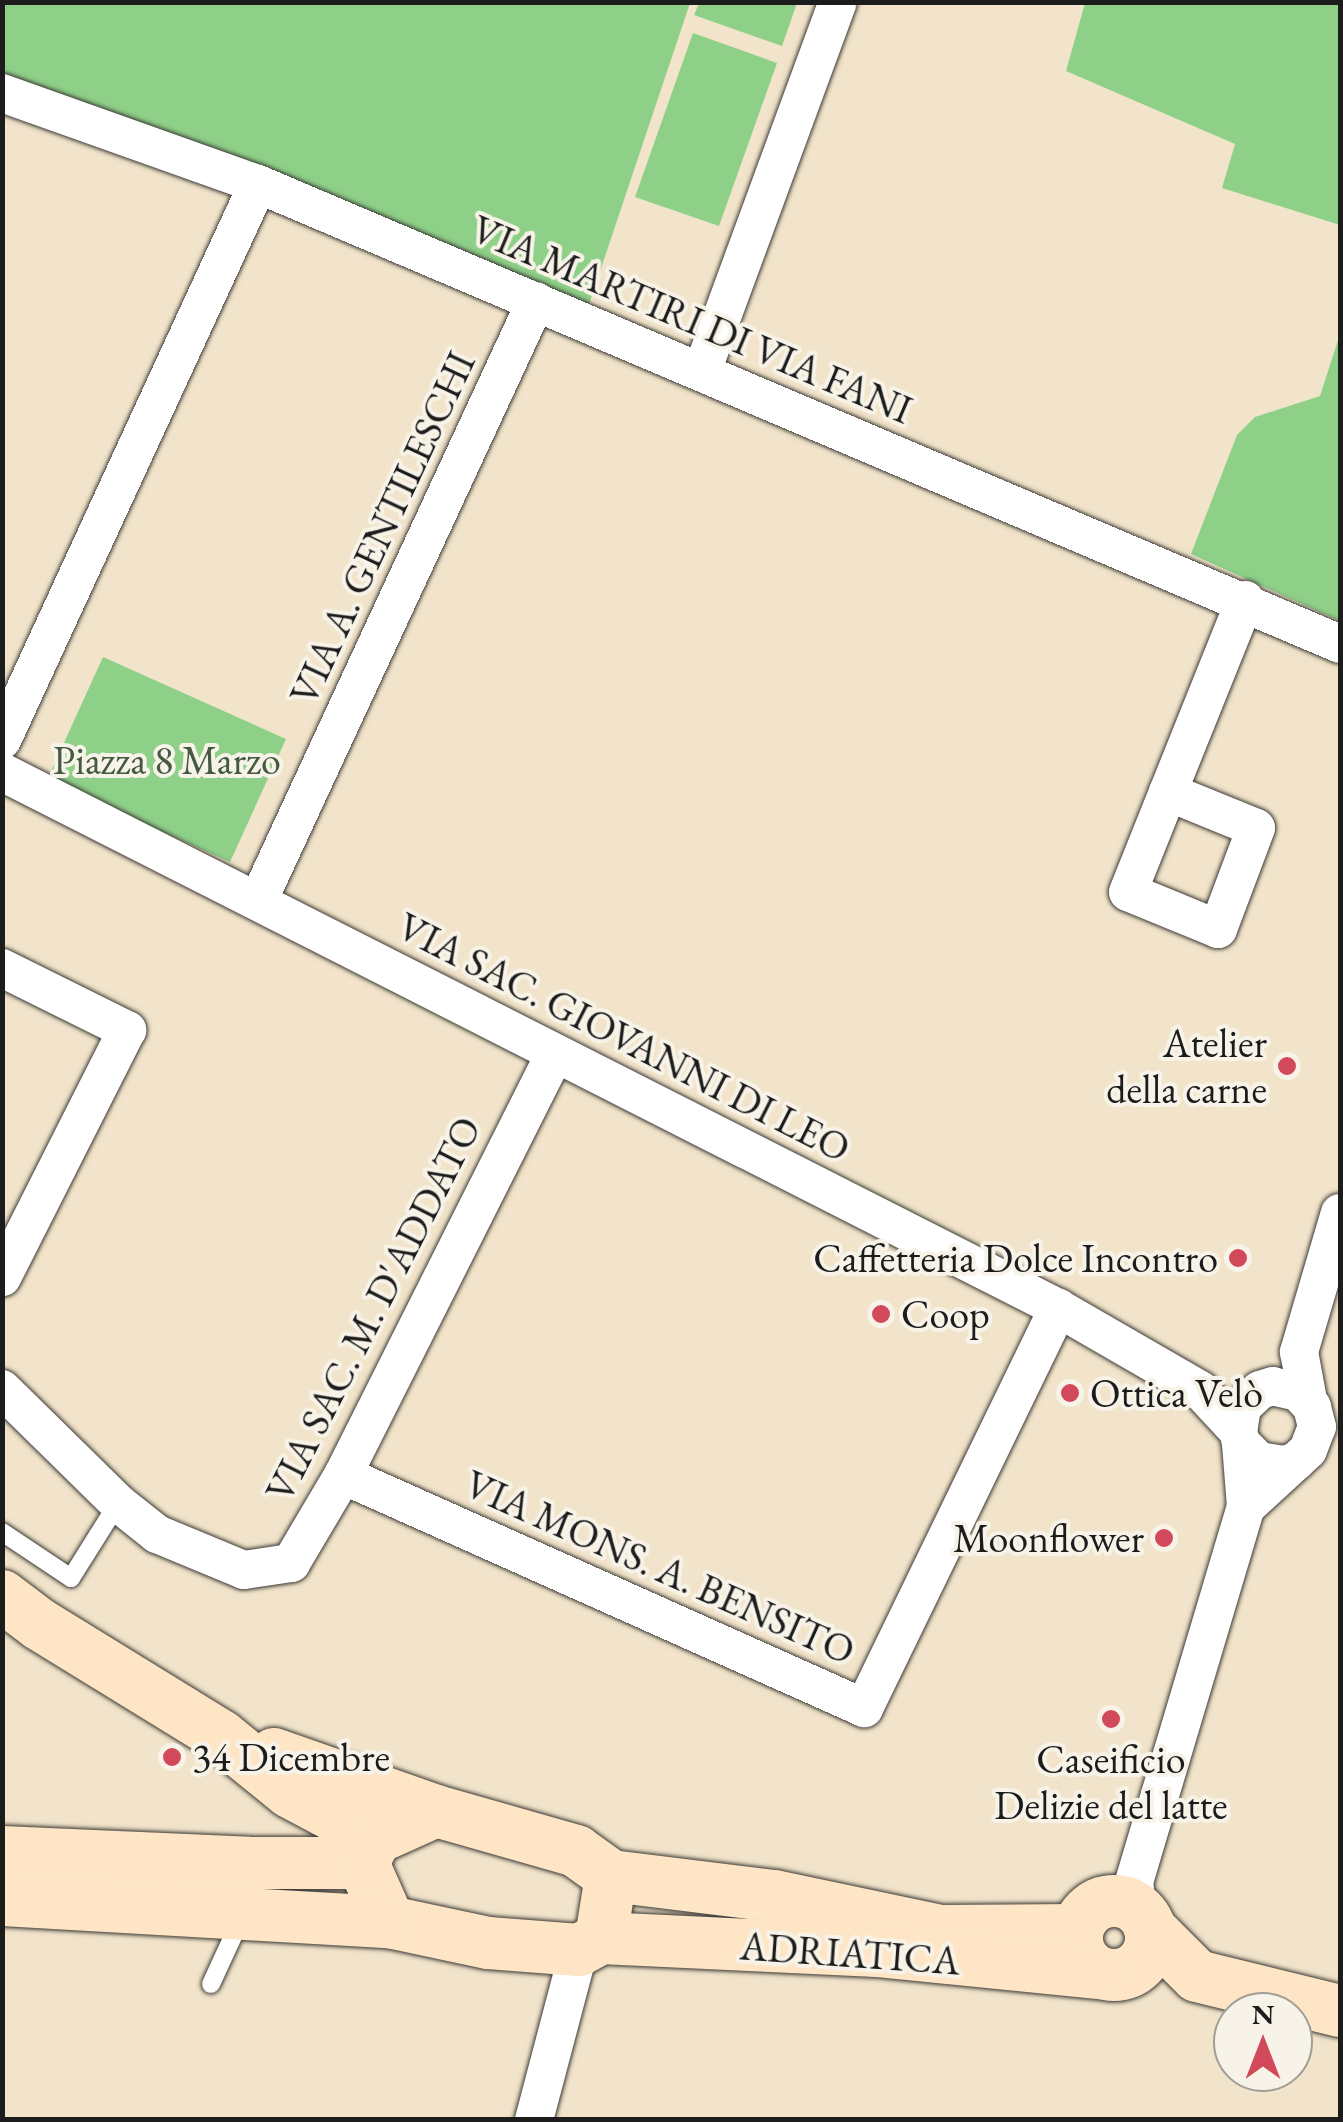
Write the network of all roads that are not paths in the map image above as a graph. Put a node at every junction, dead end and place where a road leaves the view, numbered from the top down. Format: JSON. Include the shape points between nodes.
{"nodes":[{"id":1,"x":838,"y":2,"type":"edge"},
{"id":2,"x":2,"y":94,"type":"edge"},
{"id":3,"x":258,"y":184,"type":"junction"},
{"id":4,"x":536,"y":302,"type":"junction"},
{"id":5,"x":702,"y":371,"type":"junction"},
{"id":6,"x":1245,"y":600,"type":"junction"},
{"id":7,"x":1340,"y":644,"type":"edge"},
{"id":8,"x":2,"y":740,"type":"edge"},
{"id":9,"x":7,"y":786,"type":"edge"},
{"id":10,"x":1168,"y":792,"type":"dead end"},
{"id":11,"x":258,"y":901,"type":"junction"},
{"id":12,"x":2,"y":968,"type":"edge"},
{"id":13,"x":555,"y":1053,"type":"junction"},
{"id":14,"x":1340,"y":1213,"type":"edge"},
{"id":15,"x":2,"y":1276,"type":"edge"},
{"id":16,"x":1058,"y":1308,"type":"junction"},
{"id":17,"x":1299,"y":1352,"type":"junction"},
{"id":18,"x":2,"y":1389,"type":"edge"},
{"id":19,"x":1247,"y":1415,"type":"junction"},
{"id":20,"x":1318,"y":1434,"type":"edge"},
{"id":21,"x":343,"y":1476,"type":"junction"},
{"id":22,"x":118,"y":1503,"type":"junction"},
{"id":23,"x":1246,"y":1507,"type":"junction"},
{"id":24,"x":2,"y":1532,"type":"edge"},
{"id":25,"x":2,"y":1596,"type":"edge"},
{"id":26,"x":221,"y":1736,"type":"junction"},
{"id":27,"x":290,"y":1792,"type":"junction"},
{"id":28,"x":436,"y":1810,"type":"junction"},
{"id":29,"x":370,"y":1850,"type":"junction"},
{"id":30,"x":2,"y":1852,"type":"edge"},
{"id":31,"x":248,"y":1863,"type":"junction"},
{"id":32,"x":610,"y":1876,"type":"junction"},
{"id":33,"x":2,"y":1900,"type":"edge"},
{"id":34,"x":243,"y":1914,"type":"junction"},
{"id":35,"x":389,"y":1922,"type":"junction"},
{"id":36,"x":1117,"y":1928,"type":"junction"},
{"id":37,"x":590,"y":1944,"type":"junction"},
{"id":38,"x":212,"y":1984,"type":"dead end"},
{"id":39,"x":1235,"y":1992,"type":"edge"},
{"id":40,"x":1340,"y":2011,"type":"edge"},
{"id":41,"x":1313,"y":2022,"type":"edge"},
{"id":42,"x":1340,"y":2028,"type":"edge"},
{"id":43,"x":534,"y":2120,"type":"edge"}],
"edges":[{"from":1,"to":5,"type":"street"},
{"from":2,"to":3,"type":"street","name":"VIA MARTIRI DI VIA FANI"},
{"from":3,"to":4,"type":"street","name":"VIA MARTIRI DI VIA FANI"},
{"from":3,"to":8,"type":"street"},
{"from":4,"to":5,"type":"street","name":"VIA MARTIRI DI VIA FANI"},
{"from":4,"to":11,"type":"street","name":"VIA A. GENTILESCHI"},
{"from":5,"to":6,"type":"street","name":"VIA MARTIRI DI VIA FANI"},
{"from":6,"to":7,"type":"street","name":"VIA MARTIRI DI VIA FANI"},
{"from":6,"to":10,"type":"street"},
{"from":9,"to":11,"type":"street","name":"VIA SAC. GIOVANNI DI LEO"},
{"from":11,"to":13,"type":"street","name":"VIA SAC. GIOVANNI DI LEO"},
{"from":12,"to":15,"type":"street","via":[[126,1030]]},
{"from":13,"to":16,"type":"street","name":"VIA SAC. GIOVANNI DI LEO"},
{"from":13,"to":21,"type":"street","name":"VIA SAC. M. D'ADDATO"},
{"from":14,"to":17,"type":"street"},
{"from":16,"to":19,"type":"street","name":"VIA SAC. GIOVANNI DI LEO"},
{"from":16,"to":21,"type":"street","name":"VIA MONS. A. BENSITO","via":[[864,1708]]},
{"from":17,"to":19,"type":"street"},
{"from":17,"to":20,"type":"street"},
{"from":18,"to":22,"type":"street"},
{"from":19,"to":20,"type":"street","via":[[1286,1387]]},
{"from":19,"to":20,"type":"street","via":[[1259,1461],[1284,1465]]},
{"from":19,"to":23,"type":"street"},
{"from":20,"to":23,"type":"street"},
{"from":21,"to":22,"type":"street","name":"VIA SAC. M. D'ADDATO","via":[[292,1563],[244,1570],[158,1534]]},
{"from":22,"to":24,"type":"lane","via":[[71,1578]]},
{"from":23,"to":36,"type":"street"},
{"from":25,"to":26,"type":"main road"},
{"from":26,"to":27,"type":"main road"},
{"from":26,"to":28,"type":"main road","name":"ADRIATICA"},
{"from":27,"to":29,"type":"main road"},
{"from":27,"to":31,"type":"main road","via":[[276,1828]]},
{"from":28,"to":29,"type":"main road"},
{"from":28,"to":32,"type":"main road","name":"ADRIATICA","via":[[576,1851]]},
{"from":29,"to":31,"type":"main road"},
{"from":29,"to":35,"type":"main road"},
{"from":30,"to":31,"type":"main road"},
{"from":32,"to":36,"type":"main road","name":"ADRIATICA","via":[[774,1896],[940,1931]]},
{"from":32,"to":37,"type":"main road"},
{"from":33,"to":34,"type":"main road","name":"ADRIATICA"},
{"from":34,"to":35,"type":"main road","name":"ADRIATICA"},
{"from":34,"to":38,"type":"lane"},
{"from":35,"to":37,"type":"main road","name":"ADRIATICA","via":[[488,1943]]},
{"from":36,"to":37,"type":"main road","name":"ADRIATICA","via":[[878,1952]]},
{"from":36,"to":39,"type":"main road","name":"ADRIATICA"},
{"from":36,"to":40,"type":"main road","via":[[1197,1976]]},
{"from":37,"to":43,"type":"street"},
{"from":41,"to":42,"type":"main road"}]}
